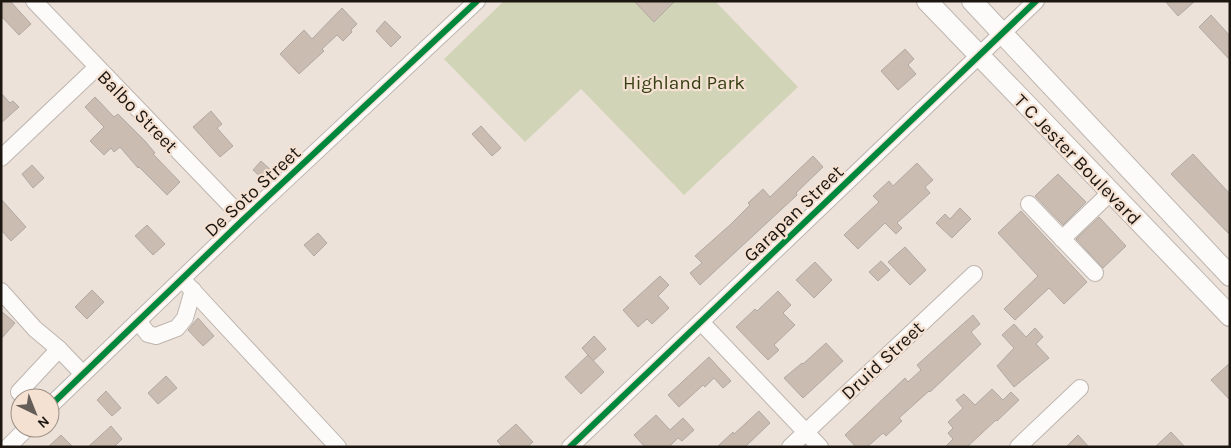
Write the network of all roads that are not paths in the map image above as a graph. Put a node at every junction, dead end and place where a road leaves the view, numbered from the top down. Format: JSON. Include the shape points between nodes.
{"nodes":[{"id":1,"x":34,"y":1,"type":"edge"},
{"id":2,"x":477,"y":1,"type":"edge"},
{"id":3,"x":927,"y":1,"type":"edge"},
{"id":4,"x":972,"y":1,"type":"edge"},
{"id":5,"x":1036,"y":1,"type":"edge"},
{"id":6,"x":1003,"y":33,"type":"junction"},
{"id":7,"x":979,"y":56,"type":"junction"},
{"id":8,"x":96,"y":68,"type":"junction"},
{"id":9,"x":1,"y":158,"type":"edge"},
{"id":10,"x":1111,"y":192,"type":"junction"},
{"id":11,"x":1029,"y":204,"type":"dead end"},
{"id":12,"x":243,"y":220,"type":"junction"},
{"id":13,"x":1062,"y":239,"type":"junction"},
{"id":14,"x":974,"y":274,"type":"dead end"},
{"id":15,"x":1096,"y":274,"type":"dead end"},
{"id":16,"x":1230,"y":276,"type":"edge"},
{"id":17,"x":187,"y":285,"type":"junction"},
{"id":18,"x":1,"y":291,"type":"edge"},
{"id":19,"x":1230,"y":316,"type":"edge"},
{"id":20,"x":138,"y":321,"type":"junction"},
{"id":21,"x":701,"y":322,"type":"junction"},
{"id":22,"x":59,"y":349,"type":"junction"},
{"id":23,"x":83,"y":374,"type":"junction"},
{"id":24,"x":23,"y":388,"type":"edge"},
{"id":25,"x":1080,"y":388,"type":"dead end"},
{"id":26,"x":60,"y":396,"type":"edge"},
{"id":27,"x":806,"y":432,"type":"junction"},
{"id":28,"x":17,"y":438,"type":"edge"},
{"id":29,"x":8,"y":447,"type":"edge"},
{"id":30,"x":338,"y":447,"type":"edge"},
{"id":31,"x":570,"y":447,"type":"edge"},
{"id":32,"x":790,"y":447,"type":"edge"},
{"id":33,"x":820,"y":447,"type":"edge"},
{"id":34,"x":1018,"y":447,"type":"edge"}],
"edges":[{"from":1,"to":8,"type":"street","name":"Balbo Street"},
{"from":2,"to":12,"type":"street","name":"De Soto Street"},
{"from":3,"to":7,"type":"main road","name":"T C Jester Boulevard"},
{"from":4,"to":6,"type":"main road","name":"T C Jester Boulevard"},
{"from":5,"to":6,"type":"street","name":"Garapan Street"},
{"from":6,"to":7,"type":"street","name":"Garapan Street"},
{"from":6,"to":16,"type":"main road","name":"T C Jester Boulevard"},
{"from":7,"to":10,"type":"main road","name":"T C Jester Boulevard"},
{"from":7,"to":21,"type":"street","name":"Garapan Street"},
{"from":8,"to":9,"type":"street"},
{"from":8,"to":12,"type":"street","name":"Balbo Street"},
{"from":10,"to":13,"type":"street"},
{"from":10,"to":19,"type":"main road","name":"T C Jester Boulevard"},
{"from":11,"to":13,"type":"street"},
{"from":12,"to":17,"type":"street","name":"De Soto Street"},
{"from":13,"to":15,"type":"street"},
{"from":14,"to":27,"type":"street","name":"Druid Street"},
{"from":17,"to":20,"type":"street","name":"De Soto Street"},
{"from":17,"to":20,"type":"street","via":[[185,318],[177,328],[156,336],[148,334]]},
{"from":17,"to":30,"type":"street"},
{"from":18,"to":22,"type":"street","via":[[35,329]]},
{"from":20,"to":23,"type":"street","name":"De Soto Street"},
{"from":21,"to":27,"type":"street"},
{"from":21,"to":31,"type":"street","name":"Garapan Street"},
{"from":22,"to":23,"type":"street"},
{"from":22,"to":24,"type":"street"},
{"from":23,"to":26,"type":"street","name":"De Soto Street"},
{"from":25,"to":34,"type":"street"},
{"from":27,"to":32,"type":"street","name":"Druid Street"},
{"from":27,"to":33,"type":"street"},
{"from":28,"to":29,"type":"street"}]}
